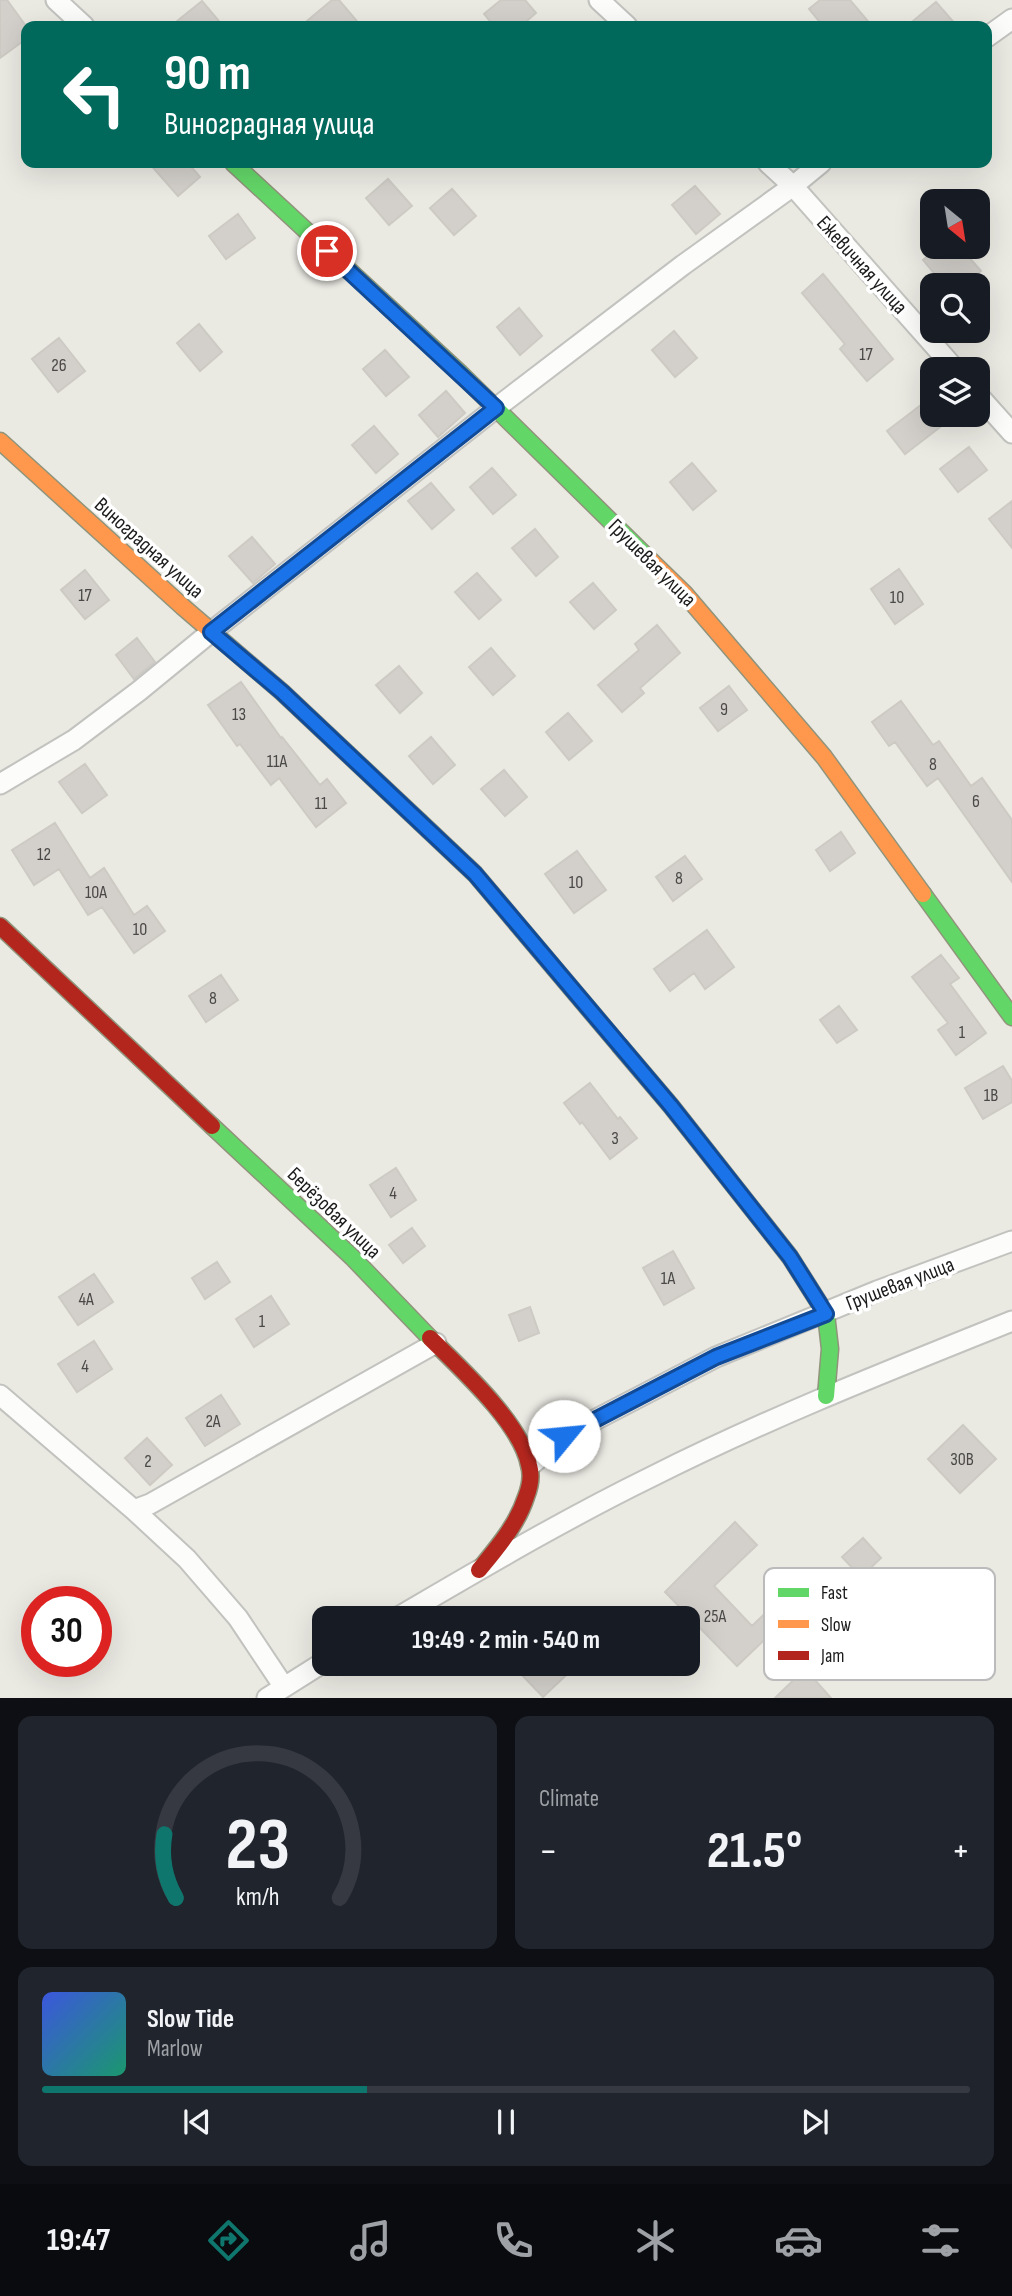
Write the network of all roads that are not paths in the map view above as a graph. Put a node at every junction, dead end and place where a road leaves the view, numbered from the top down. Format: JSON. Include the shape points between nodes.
{"nodes":[{"id":1,"x":56,"y":0,"type":"edge"},
{"id":2,"x":599,"y":0,"type":"edge"},
{"id":3,"x":1012,"y":19,"type":"edge"},
{"id":4,"x":79,"y":21,"type":"edge"},
{"id":5,"x":622,"y":21,"type":"edge"},
{"id":6,"x":992,"y":33,"type":"edge"},
{"id":7,"x":238,"y":168,"type":"edge"},
{"id":8,"x":773,"y":168,"type":"edge"},
{"id":9,"x":815,"y":168,"type":"edge"},
{"id":10,"x":793,"y":186,"type":"junction"},
{"id":11,"x":944,"y":357,"type":"edge"},
{"id":12,"x":496,"y":408,"type":"junction"},
{"id":13,"x":990,"y":409,"type":"edge"},
{"id":14,"x":1012,"y":433,"type":"edge"},
{"id":15,"x":0,"y":441,"type":"edge"},
{"id":16,"x":211,"y":632,"type":"junction"},
{"id":17,"x":0,"y":784,"type":"edge"},
{"id":18,"x":0,"y":926,"type":"edge"},
{"id":19,"x":1012,"y":1017,"type":"edge"},
{"id":20,"x":1012,"y":1241,"type":"edge"},
{"id":21,"x":826,"y":1314,"type":"junction"},
{"id":22,"x":1012,"y":1321,"type":"edge"},
{"id":23,"x":436,"y":1343,"type":"junction"},
{"id":24,"x":0,"y":1395,"type":"edge"},
{"id":25,"x":826,"y":1396,"type":"junction"},
{"id":26,"x":531,"y":1465,"type":"junction"},
{"id":27,"x":134,"y":1510,"type":"junction"},
{"id":28,"x":480,"y":1570,"type":"junction"},
{"id":29,"x":418,"y":1606,"type":"edge"},
{"id":30,"x":312,"y":1670,"type":"edge"},
{"id":31,"x":276,"y":1692,"type":"edge"}],
"edges":[{"from":1,"to":4,"type":"street"},
{"from":2,"to":5,"type":"street"},
{"from":3,"to":6,"type":"street"},
{"from":7,"to":12,"type":"street","name":"Грушевая улица"},
{"from":8,"to":10,"type":"street","name":"Ежевичная улица"},
{"from":9,"to":10,"type":"street"},
{"from":10,"to":11,"type":"street","name":"Ежевичная улица"},
{"from":10,"to":12,"type":"street"},
{"from":12,"to":16,"type":"street"},
{"from":12,"to":19,"type":"street","name":"Грушевая улица","via":[[684,593],[824,757]]},
{"from":13,"to":14,"type":"street"},
{"from":15,"to":16,"type":"street","name":"Виноградная улица"},
{"from":16,"to":17,"type":"street","via":[[74,740]]},
{"from":16,"to":21,"type":"street","name":"Виноградная улица","via":[[282,692],[475,874],[679,1117],[790,1257]]},
{"from":18,"to":23,"type":"street","name":"Берёзовая улица","via":[[352,1257]]},
{"from":20,"to":21,"type":"street","name":"Грушевая улица"},
{"from":21,"to":25,"type":"street","name":"Виноградная улица","via":[[830,1349]]},
{"from":21,"to":26,"type":"street","name":"Грушевая улица","via":[[716,1357],[564,1436]]},
{"from":22,"to":25,"type":"street"},
{"from":23,"to":26,"type":"street","name":"Берёзовая улица","via":[[511,1426]]},
{"from":23,"to":27,"type":"street"},
{"from":24,"to":27,"type":"street"},
{"from":25,"to":28,"type":"street","via":[[653,1475]]},
{"from":26,"to":28,"type":"street","via":[[530,1485],[519,1517]]},
{"from":27,"to":31,"type":"street","via":[[187,1559],[238,1618]]},
{"from":28,"to":29,"type":"street"},
{"from":30,"to":31,"type":"street"}]}
